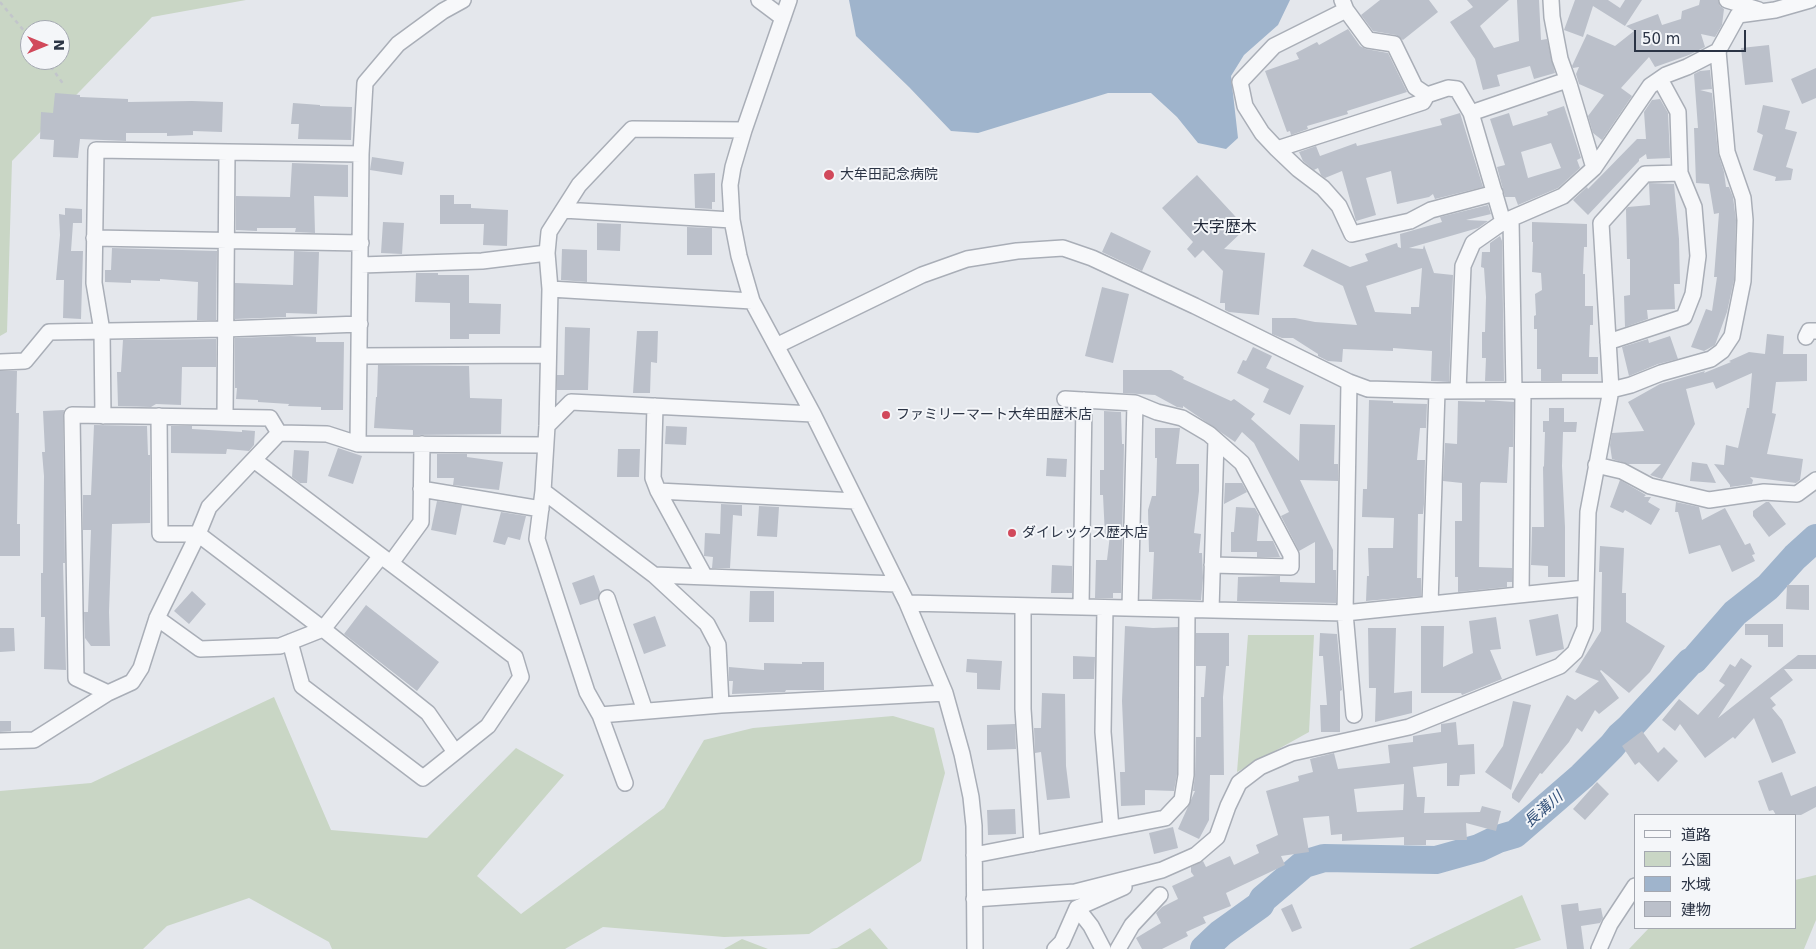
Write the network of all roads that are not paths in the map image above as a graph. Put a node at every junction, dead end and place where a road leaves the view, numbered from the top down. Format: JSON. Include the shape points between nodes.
{"nodes":[{"id":1,"x":463,"y":0,"type":"edge"},
{"id":2,"x":759,"y":0,"type":"edge"},
{"id":3,"x":789,"y":0,"type":"edge"},
{"id":4,"x":1551,"y":0,"type":"edge"},
{"id":5,"x":1727,"y":0,"type":"edge"},
{"id":6,"x":1810,"y":0,"type":"edge"},
{"id":7,"x":1344,"y":5,"type":"edge"},
{"id":8,"x":1760,"y":11,"type":"junction"},
{"id":9,"x":783,"y":18,"type":"junction"},
{"id":10,"x":1718,"y":51,"type":"junction"},
{"id":11,"x":1660,"y":79,"type":"junction"},
{"id":12,"x":1567,"y":80,"type":"junction"},
{"id":13,"x":1427,"y":94,"type":"junction"},
{"id":14,"x":1471,"y":113,"type":"junction"},
{"id":15,"x":744,"y":130,"type":"junction"},
{"id":16,"x":1277,"y":149,"type":"junction"},
{"id":17,"x":227,"y":152,"type":"junction"},
{"id":18,"x":361,"y":154,"type":"junction"},
{"id":19,"x":1594,"y":168,"type":"junction"},
{"id":20,"x":1680,"y":173,"type":"junction"},
{"id":21,"x":1494,"y":193,"type":"junction"},
{"id":22,"x":563,"y":210,"type":"junction"},
{"id":23,"x":732,"y":220,"type":"junction"},
{"id":24,"x":1507,"y":221,"type":"junction"},
{"id":25,"x":94,"y":238,"type":"junction"},
{"id":26,"x":226,"y":240,"type":"junction"},
{"id":27,"x":361,"y":243,"type":"junction"},
{"id":28,"x":547,"y":253,"type":"junction"},
{"id":29,"x":361,"y":265,"type":"junction"},
{"id":30,"x":550,"y":289,"type":"junction"},
{"id":31,"x":752,"y":300,"type":"junction"},
{"id":32,"x":360,"y":324,"type":"junction"},
{"id":33,"x":225,"y":329,"type":"junction"},
{"id":34,"x":102,"y":332,"type":"junction"},
{"id":35,"x":1608,"y":342,"type":"junction"},
{"id":36,"x":778,"y":345,"type":"junction"},
{"id":37,"x":548,"y":355,"type":"junction"},
{"id":38,"x":359,"y":356,"type":"junction"},
{"id":39,"x":0,"y":362,"type":"edge"},
{"id":40,"x":1349,"y":382,"type":"junction"},
{"id":41,"x":1611,"y":390,"type":"junction"},
{"id":42,"x":1437,"y":391,"type":"junction"},
{"id":43,"x":1458,"y":391,"type":"junction"},
{"id":44,"x":1518,"y":391,"type":"junction"},
{"id":45,"x":1065,"y":399,"type":"dead end"},
{"id":46,"x":1084,"y":400,"type":"junction"},
{"id":47,"x":1135,"y":403,"type":"junction"},
{"id":48,"x":655,"y":406,"type":"junction"},
{"id":49,"x":813,"y":414,"type":"junction"},
{"id":50,"x":103,"y":416,"type":"junction"},
{"id":51,"x":158,"y":416,"type":"junction"},
{"id":52,"x":225,"y":416,"type":"junction"},
{"id":53,"x":547,"y":426,"type":"junction"},
{"id":54,"x":280,"y":433,"type":"junction"},
{"id":55,"x":1216,"y":440,"type":"junction"},
{"id":56,"x":358,"y":444,"type":"junction"},
{"id":57,"x":422,"y":444,"type":"junction"},
{"id":58,"x":545,"y":445,"type":"junction"},
{"id":59,"x":254,"y":460,"type":"junction"},
{"id":60,"x":1596,"y":465,"type":"junction"},
{"id":61,"x":1816,"y":480,"type":"edge"},
{"id":62,"x":421,"y":489,"type":"junction"},
{"id":63,"x":658,"y":490,"type":"junction"},
{"id":64,"x":542,"y":491,"type":"junction"},
{"id":65,"x":856,"y":501,"type":"junction"},
{"id":66,"x":540,"y":509,"type":"junction"},
{"id":67,"x":198,"y":534,"type":"junction"},
{"id":68,"x":386,"y":560,"type":"junction"},
{"id":69,"x":1212,"y":565,"type":"junction"},
{"id":70,"x":654,"y":575,"type":"junction"},
{"id":71,"x":705,"y":577,"type":"junction"},
{"id":72,"x":897,"y":584,"type":"junction"},
{"id":73,"x":1586,"y":588,"type":"junction"},
{"id":74,"x":1521,"y":594,"type":"junction"},
{"id":75,"x":607,"y":598,"type":"dead end"},
{"id":76,"x":907,"y":603,"type":"junction"},
{"id":77,"x":1430,"y":604,"type":"junction"},
{"id":78,"x":1023,"y":606,"type":"junction"},
{"id":79,"x":1081,"y":607,"type":"junction"},
{"id":80,"x":1105,"y":608,"type":"junction"},
{"id":81,"x":1130,"y":608,"type":"junction"},
{"id":82,"x":1186,"y":610,"type":"junction"},
{"id":83,"x":1211,"y":610,"type":"junction"},
{"id":84,"x":1345,"y":613,"type":"junction"},
{"id":85,"x":156,"y":618,"type":"junction"},
{"id":86,"x":323,"y":629,"type":"junction"},
{"id":87,"x":290,"y":642,"type":"junction"},
{"id":88,"x":108,"y":693,"type":"junction"},
{"id":89,"x":946,"y":693,"type":"junction"},
{"id":90,"x":721,"y":705,"type":"junction"},
{"id":91,"x":645,"y":712,"type":"junction"},
{"id":92,"x":600,"y":715,"type":"junction"},
{"id":93,"x":1354,"y":715,"type":"dead end"},
{"id":94,"x":0,"y":741,"type":"edge"},
{"id":95,"x":455,"y":752,"type":"junction"},
{"id":96,"x":625,"y":783,"type":"dead end"},
{"id":97,"x":1111,"y":828,"type":"junction"},
{"id":98,"x":1032,"y":844,"type":"junction"},
{"id":99,"x":974,"y":855,"type":"junction"},
{"id":100,"x":1162,"y":870,"type":"junction"},
{"id":101,"x":1634,"y":888,"type":"edge"},
{"id":102,"x":1160,"y":895,"type":"dead end"},
{"id":103,"x":974,"y":899,"type":"junction"},
{"id":104,"x":1077,"y":908,"type":"junction"},
{"id":105,"x":975,"y":949,"type":"edge"},
{"id":106,"x":1055,"y":949,"type":"edge"},
{"id":107,"x":1103,"y":949,"type":"edge"},
{"id":108,"x":1118,"y":949,"type":"edge"},
{"id":109,"x":1599,"y":949,"type":"edge"}],
"edges":[{"from":1,"to":18,"type":"street","via":[[398,44],[365,83]]},
{"from":2,"to":9,"type":"street"},
{"from":3,"to":9,"type":"street"},
{"from":4,"to":12,"type":"street","via":[[1560,59]]},
{"from":5,"to":8,"type":"street"},
{"from":6,"to":8,"type":"street"},
{"from":7,"to":13,"type":"street","via":[[1368,40],[1394,44],[1415,86]]},
{"from":7,"to":16,"type":"street","via":[[1274,46],[1240,82],[1245,106]]},
{"from":8,"to":10,"type":"street","via":[[1738,15]]},
{"from":9,"to":15,"type":"street"},
{"from":10,"to":11,"type":"street"},
{"from":10,"to":41,"type":"street","via":[[1727,152],[1743,198],[1745,220],[1743,280],[1732,336],[1722,351],[1711,359]]},
{"from":11,"to":19,"type":"street","via":[[1650,86]]},
{"from":11,"to":20,"type":"street","via":[[1678,112]]},
{"from":12,"to":14,"type":"street"},
{"from":12,"to":19,"type":"street"},
{"from":13,"to":14,"type":"street","via":[[1457,89]]},
{"from":13,"to":16,"type":"street","via":[[1423,102]]},
{"from":14,"to":21,"type":"street"},
{"from":15,"to":22,"type":"street","via":[[632,130],[579,185]]},
{"from":15,"to":23,"type":"street","via":[[730,185]]},
{"from":16,"to":21,"type":"street","via":[[1339,206],[1352,234],[1410,220],[1431,210]]},
{"from":17,"to":18,"type":"street"},
{"from":17,"to":25,"type":"street","via":[[96,150]]},
{"from":17,"to":26,"type":"street"},
{"from":18,"to":27,"type":"street"},
{"from":19,"to":24,"type":"street","via":[[1563,196]]},
{"from":20,"to":35,"type":"street","via":[[1645,174],[1601,223]]},
{"from":20,"to":35,"type":"street","via":[[1694,207],[1698,256],[1693,294],[1684,316]]},
{"from":21,"to":24,"type":"street"},
{"from":22,"to":23,"type":"street"},
{"from":22,"to":28,"type":"street","via":[[549,232]]},
{"from":23,"to":31,"type":"street"},
{"from":24,"to":43,"type":"street","via":[[1473,243],[1463,266]]},
{"from":24,"to":44,"type":"street"},
{"from":25,"to":26,"type":"street"},
{"from":25,"to":34,"type":"street","via":[[94,283]]},
{"from":26,"to":27,"type":"street"},
{"from":26,"to":33,"type":"street"},
{"from":27,"to":29,"type":"street"},
{"from":28,"to":29,"type":"street","via":[[482,261]]},
{"from":28,"to":30,"type":"street"},
{"from":29,"to":32,"type":"street"},
{"from":30,"to":31,"type":"street"},
{"from":30,"to":37,"type":"street"},
{"from":31,"to":36,"type":"street"},
{"from":32,"to":33,"type":"street"},
{"from":32,"to":38,"type":"street"},
{"from":33,"to":34,"type":"street"},
{"from":33,"to":52,"type":"street"},
{"from":34,"to":39,"type":"street","via":[[49,332],[25,361]]},
{"from":34,"to":50,"type":"street"},
{"from":35,"to":41,"type":"street"},
{"from":36,"to":40,"type":"street","via":[[922,275],[967,259],[1063,248],[1092,258]]},
{"from":36,"to":49,"type":"street"},
{"from":37,"to":38,"type":"street"},
{"from":37,"to":53,"type":"street"},
{"from":38,"to":56,"type":"street"},
{"from":40,"to":42,"type":"street","via":[[1368,389]]},
{"from":40,"to":84,"type":"street"},
{"from":41,"to":44,"type":"street"},
{"from":41,"to":60,"type":"street"},
{"from":42,"to":43,"type":"street"},
{"from":42,"to":77,"type":"street"},
{"from":43,"to":44,"type":"street"},
{"from":44,"to":74,"type":"street"},
{"from":45,"to":46,"type":"street"},
{"from":46,"to":47,"type":"street"},
{"from":46,"to":79,"type":"street"},
{"from":47,"to":55,"type":"street","via":[[1182,418]]},
{"from":47,"to":81,"type":"street"},
{"from":48,"to":49,"type":"street"},
{"from":48,"to":53,"type":"street","via":[[571,402]]},
{"from":48,"to":63,"type":"street","via":[[653,478]]},
{"from":49,"to":65,"type":"street"},
{"from":50,"to":51,"type":"street"},
{"from":50,"to":88,"type":"street","via":[[72,415],[76,678]]},
{"from":51,"to":52,"type":"street"},
{"from":51,"to":67,"type":"street","via":[[160,534]]},
{"from":52,"to":54,"type":"street","via":[[270,418]]},
{"from":53,"to":58,"type":"street"},
{"from":54,"to":56,"type":"street","via":[[327,434]]},
{"from":54,"to":59,"type":"street"},
{"from":55,"to":69,"type":"street"},
{"from":55,"to":69,"type":"street","via":[[1242,463],[1291,555],[1291,567]]},
{"from":56,"to":57,"type":"street"},
{"from":57,"to":58,"type":"street"},
{"from":57,"to":62,"type":"street"},
{"from":58,"to":64,"type":"street"},
{"from":59,"to":67,"type":"street","via":[[208,507]]},
{"from":59,"to":68,"type":"street"},
{"from":60,"to":61,"type":"street","via":[[1622,471],[1650,486],[1709,500],[1764,492],[1797,494]]},
{"from":60,"to":73,"type":"street","via":[[1588,512]]},
{"from":62,"to":66,"type":"street"},
{"from":62,"to":68,"type":"street","via":[[421,522]]},
{"from":63,"to":65,"type":"street"},
{"from":63,"to":71,"type":"street"},
{"from":64,"to":66,"type":"street"},
{"from":64,"to":70,"type":"street"},
{"from":65,"to":72,"type":"street"},
{"from":66,"to":92,"type":"street","via":[[537,539],[587,692]]},
{"from":67,"to":85,"type":"street"},
{"from":67,"to":86,"type":"street"},
{"from":68,"to":86,"type":"street"},
{"from":68,"to":95,"type":"street","via":[[515,657],[521,676],[488,726]]},
{"from":69,"to":83,"type":"street"},
{"from":70,"to":71,"type":"street"},
{"from":70,"to":90,"type":"street","via":[[707,624],[718,645]]},
{"from":71,"to":72,"type":"street"},
{"from":72,"to":76,"type":"street"},
{"from":73,"to":74,"type":"street"},
{"from":73,"to":100,"type":"street","via":[[1585,628],[1575,652],[1560,666],[1409,727],[1292,753],[1260,767],[1239,783],[1217,837],[1196,855]]},
{"from":74,"to":77,"type":"street"},
{"from":75,"to":91,"type":"street"},
{"from":76,"to":78,"type":"street"},
{"from":76,"to":89,"type":"street"},
{"from":77,"to":84,"type":"street"},
{"from":78,"to":79,"type":"street"},
{"from":78,"to":98,"type":"street","via":[[1023,708]]},
{"from":79,"to":80,"type":"street"},
{"from":80,"to":81,"type":"street"},
{"from":80,"to":97,"type":"street","via":[[1103,732]]},
{"from":81,"to":82,"type":"street"},
{"from":82,"to":83,"type":"street"},
{"from":82,"to":97,"type":"street","via":[[1186,775],[1182,800],[1165,818]]},
{"from":83,"to":84,"type":"street"},
{"from":84,"to":93,"type":"street"},
{"from":85,"to":87,"type":"street","via":[[200,649],[280,646]]},
{"from":85,"to":88,"type":"street","via":[[141,668],[132,682]]},
{"from":86,"to":87,"type":"street"},
{"from":86,"to":95,"type":"street","via":[[428,713]]},
{"from":87,"to":95,"type":"street","via":[[302,686],[423,778]]},
{"from":88,"to":94,"type":"street","via":[[34,740]]},
{"from":89,"to":90,"type":"street"},
{"from":89,"to":99,"type":"street","via":[[971,797]]},
{"from":90,"to":91,"type":"street"},
{"from":91,"to":92,"type":"street"},
{"from":92,"to":96,"type":"street"},
{"from":97,"to":98,"type":"street"},
{"from":98,"to":99,"type":"street"},
{"from":99,"to":103,"type":"street"},
{"from":100,"to":103,"type":"street","via":[[1075,892]]},
{"from":100,"to":104,"type":"street"},
{"from":101,"to":109,"type":"street","via":[[1610,924]]},
{"from":102,"to":108,"type":"street","via":[[1132,925]]},
{"from":103,"to":105,"type":"street"},
{"from":104,"to":106,"type":"street","via":[[1062,942]]},
{"from":104,"to":107,"type":"street"}]}
